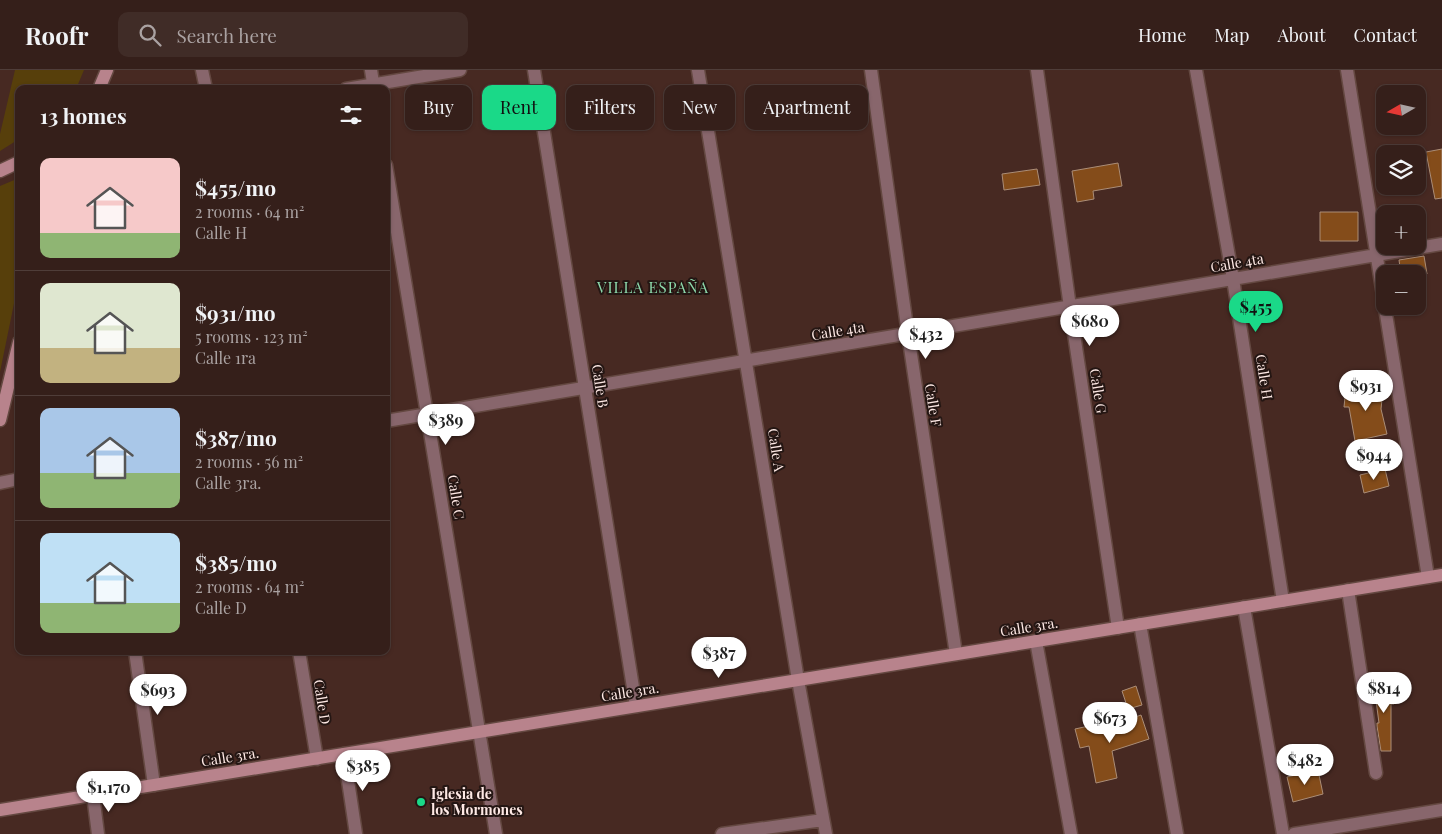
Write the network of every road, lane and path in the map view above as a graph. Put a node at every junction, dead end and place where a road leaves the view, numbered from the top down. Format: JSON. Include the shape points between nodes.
{"nodes":[{"id":1,"x":107,"y":70,"type":"edge"},
{"id":2,"x":202,"y":70,"type":"edge"},
{"id":3,"x":370,"y":70,"type":"edge"},
{"id":4,"x":460,"y":70,"type":"edge"},
{"id":5,"x":534,"y":70,"type":"edge"},
{"id":6,"x":698,"y":70,"type":"edge"},
{"id":7,"x":871,"y":70,"type":"edge"},
{"id":8,"x":1037,"y":70,"type":"edge"},
{"id":9,"x":1196,"y":70,"type":"edge"},
{"id":10,"x":1347,"y":70,"type":"edge"},
{"id":11,"x":101,"y":85,"type":"edge"},
{"id":12,"x":205,"y":85,"type":"edge"},
{"id":13,"x":373,"y":85,"type":"edge"},
{"id":14,"x":378,"y":85,"type":"edge"},
{"id":15,"x":15,"y":164,"type":"edge"},
{"id":16,"x":0,"y":171,"type":"edge"},
{"id":17,"x":390,"y":189,"type":"edge"},
{"id":18,"x":1442,"y":244,"type":"edge"},
{"id":19,"x":1426,"y":247,"type":"edge"},
{"id":20,"x":1376,"y":249,"type":"edge"},
{"id":21,"x":1377,"y":255,"type":"joint"},
{"id":22,"x":1233,"y":279,"type":"junction"},
{"id":23,"x":1070,"y":307,"type":"junction"},
{"id":24,"x":908,"y":334,"type":"junction"},
{"id":25,"x":15,"y":358,"type":"edge"},
{"id":26,"x":746,"y":361,"type":"junction"},
{"id":27,"x":585,"y":388,"type":"junction"},
{"id":28,"x":427,"y":415,"type":"junction"},
{"id":29,"x":0,"y":420,"type":"edge"},
{"id":30,"x":390,"y":420,"type":"edge"},
{"id":31,"x":15,"y":480,"type":"edge"},
{"id":32,"x":0,"y":483,"type":"edge"},
{"id":33,"x":1442,"y":575,"type":"edge"},
{"id":34,"x":1428,"y":577,"type":"junction"},
{"id":35,"x":1348,"y":590,"type":"junction"},
{"id":36,"x":1283,"y":601,"type":"junction"},
{"id":37,"x":1244,"y":607,"type":"junction"},
{"id":38,"x":1140,"y":624,"type":"junction"},
{"id":39,"x":1118,"y":628,"type":"junction"},
{"id":40,"x":1036,"y":641,"type":"junction"},
{"id":41,"x":956,"y":654,"type":"junction"},
{"id":42,"x":136,"y":655,"type":"edge"},
{"id":43,"x":300,"y":655,"type":"edge"},
{"id":44,"x":798,"y":680,"type":"junction"},
{"id":45,"x":636,"y":706,"type":"junction"},
{"id":46,"x":480,"y":732,"type":"junction"},
{"id":47,"x":344,"y":754,"type":"junction"},
{"id":48,"x":316,"y":758,"type":"junction"},
{"id":49,"x":1376,"y":773,"type":"dead end"},
{"id":50,"x":154,"y":785,"type":"junction"},
{"id":51,"x":93,"y":795,"type":"junction"},
{"id":52,"x":0,"y":810,"type":"edge"},
{"id":53,"x":1442,"y":810,"type":"edge"},
{"id":54,"x":824,"y":820,"type":"junction"},
{"id":55,"x":98,"y":834,"type":"edge"},
{"id":56,"x":356,"y":834,"type":"edge"},
{"id":57,"x":496,"y":834,"type":"edge"},
{"id":58,"x":722,"y":834,"type":"edge"},
{"id":59,"x":826,"y":834,"type":"edge"},
{"id":60,"x":1071,"y":834,"type":"edge"},
{"id":61,"x":1177,"y":834,"type":"edge"},
{"id":62,"x":1283,"y":834,"type":"edge"},
{"id":63,"x":1294,"y":834,"type":"edge"}],
"edges":[{"from":1,"to":11,"type":"main road"},
{"from":2,"to":12,"type":"street"},
{"from":3,"to":13,"type":"street"},
{"from":4,"to":14,"type":"street"},
{"from":5,"to":27,"type":"street","name":"Calle B"},
{"from":6,"to":26,"type":"street","name":"Calle A"},
{"from":7,"to":24,"type":"street","name":"Calle F"},
{"from":8,"to":23,"type":"street","name":"Calle G"},
{"from":9,"to":22,"type":"street","name":"Calle H"},
{"from":10,"to":20,"type":"street"},
{"from":15,"to":16,"type":"main road"},
{"from":17,"to":28,"type":"street","name":"Calle C"},
{"from":18,"to":19,"type":"street","name":"Calle 4ta"},
{"from":21,"to":22,"type":"street","name":"Calle 4ta"},
{"from":21,"to":34,"type":"street"},
{"from":22,"to":23,"type":"street","name":"Calle 4ta"},
{"from":22,"to":36,"type":"street","name":"Calle H"},
{"from":23,"to":24,"type":"street","name":"Calle 4ta"},
{"from":23,"to":39,"type":"street","name":"Calle G"},
{"from":24,"to":26,"type":"street","name":"Calle 4ta"},
{"from":24,"to":41,"type":"street","name":"Calle F"},
{"from":25,"to":29,"type":"main road"},
{"from":26,"to":27,"type":"street","name":"Calle 4ta"},
{"from":26,"to":44,"type":"street","name":"Calle A"},
{"from":27,"to":28,"type":"street","name":"Calle 4ta"},
{"from":27,"to":45,"type":"street","name":"Calle B"},
{"from":28,"to":30,"type":"street","name":"Calle 4ta"},
{"from":28,"to":46,"type":"street","name":"Calle C"},
{"from":31,"to":32,"type":"street"},
{"from":33,"to":34,"type":"main road","name":"Calle 3ra."},
{"from":34,"to":35,"type":"main road","name":"Calle 3ra."},
{"from":35,"to":36,"type":"main road","name":"Calle 3ra."},
{"from":35,"to":49,"type":"street"},
{"from":36,"to":37,"type":"main road","name":"Calle 3ra."},
{"from":37,"to":38,"type":"main road","name":"Calle 3ra."},
{"from":37,"to":62,"type":"street"},
{"from":38,"to":39,"type":"main road","name":"Calle 3ra."},
{"from":38,"to":61,"type":"street"},
{"from":39,"to":40,"type":"main road","name":"Calle 3ra."},
{"from":40,"to":41,"type":"main road","name":"Calle 3ra."},
{"from":40,"to":60,"type":"street"},
{"from":41,"to":44,"type":"main road","name":"Calle 3ra."},
{"from":42,"to":50,"type":"street"},
{"from":43,"to":48,"type":"street","name":"Calle D"},
{"from":44,"to":45,"type":"main road","name":"Calle 3ra."},
{"from":44,"to":54,"type":"street","name":"Calle A"},
{"from":45,"to":46,"type":"main road","name":"Calle 3ra."},
{"from":46,"to":47,"type":"main road","name":"Calle 3ra."},
{"from":46,"to":57,"type":"street","name":"Calle C"},
{"from":47,"to":48,"type":"main road","name":"Calle 3ra."},
{"from":47,"to":56,"type":"street"},
{"from":48,"to":50,"type":"main road","name":"Calle 3ra."},
{"from":50,"to":51,"type":"main road","name":"Calle 3ra."},
{"from":51,"to":52,"type":"main road","name":"Calle 3ra."},
{"from":51,"to":55,"type":"street"},
{"from":53,"to":63,"type":"street"},
{"from":54,"to":58,"type":"street"},
{"from":54,"to":59,"type":"street","name":"Calle A"}]}
